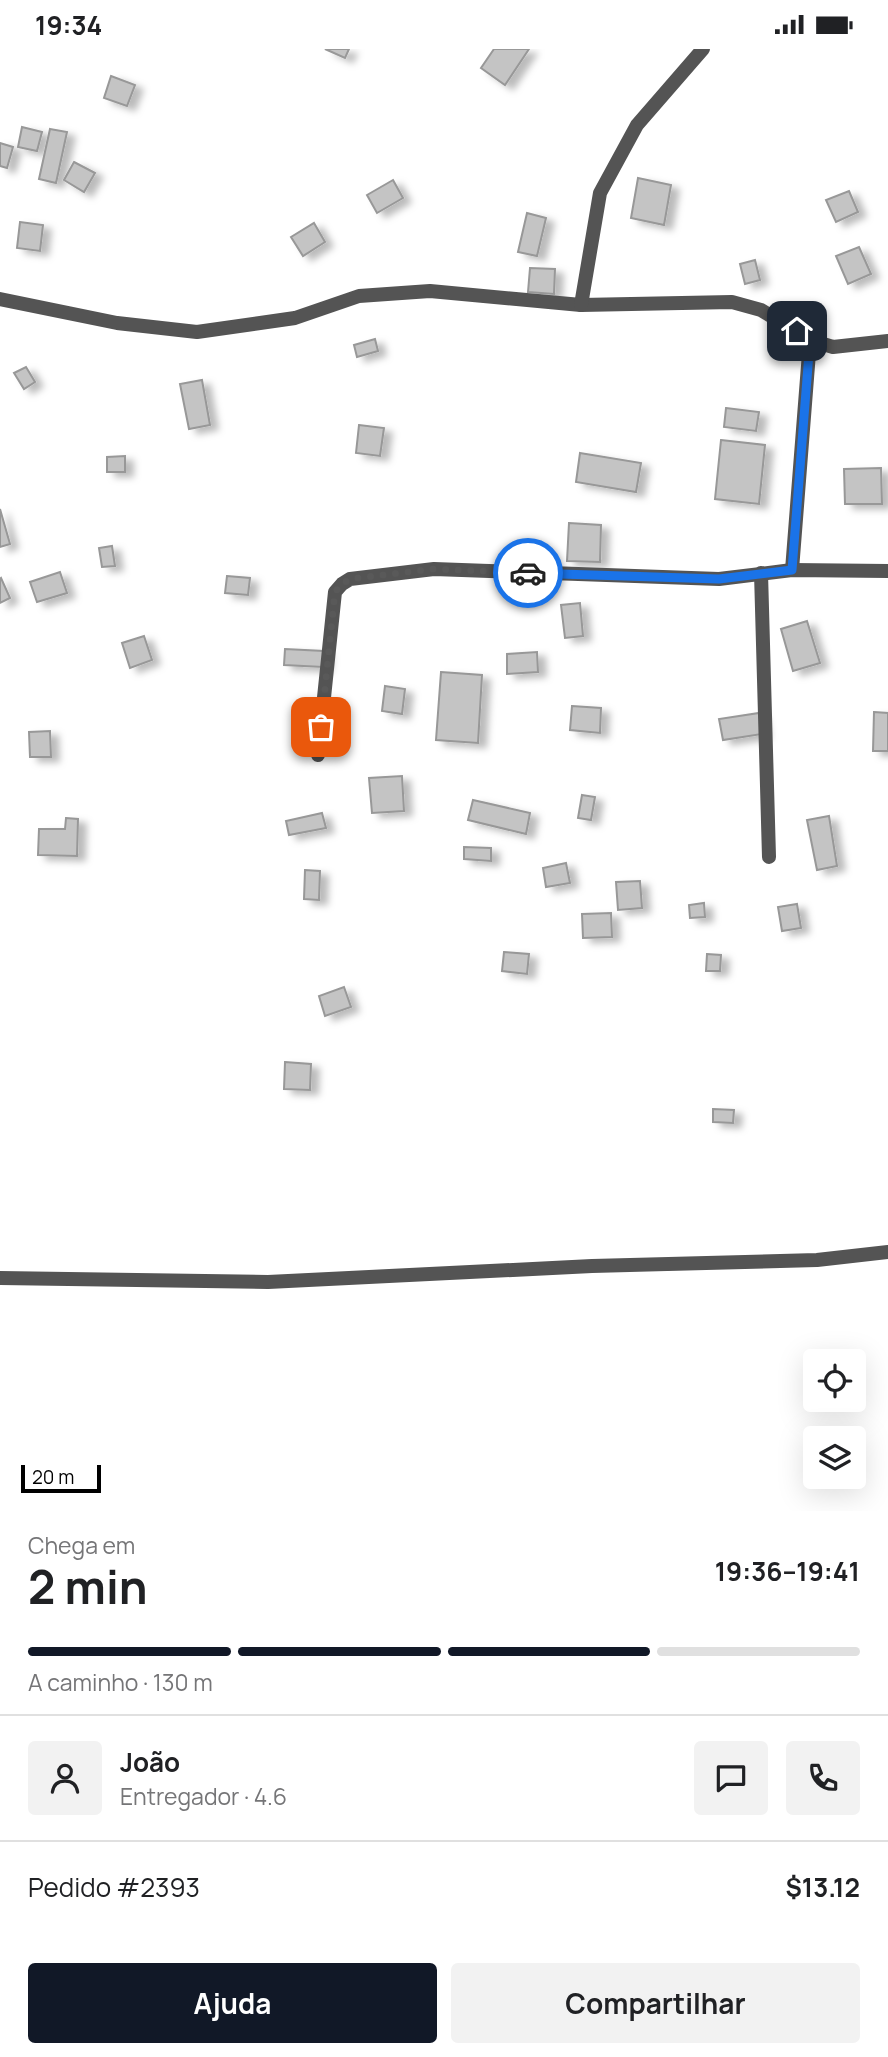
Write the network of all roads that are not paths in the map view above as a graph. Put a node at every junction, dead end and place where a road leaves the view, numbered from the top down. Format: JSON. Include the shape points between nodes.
{"nodes":[{"id":1,"x":703,"y":49,"type":"edge"},
{"id":2,"x":0,"y":299,"type":"edge"},
{"id":3,"x":581,"y":306,"type":"junction"},
{"id":4,"x":810,"y":340,"type":"junction"},
{"id":5,"x":888,"y":341,"type":"edge"},
{"id":6,"x":792,"y":570,"type":"junction"},
{"id":7,"x":888,"y":571,"type":"edge"},
{"id":8,"x":761,"y":573,"type":"junction"},
{"id":9,"x":318,"y":754,"type":"dead end"},
{"id":10,"x":769,"y":857,"type":"dead end"},
{"id":11,"x":888,"y":1252,"type":"edge"},
{"id":12,"x":0,"y":1278,"type":"edge"}],
"edges":[{"from":1,"to":3,"type":"street","via":[[638,125],[600,193]]},
{"from":2,"to":3,"type":"street","via":[[117,323],[197,332],[295,318],[359,296],[407,292]]},
{"from":3,"to":4,"type":"street","via":[[732,302],[761,310]]},
{"from":4,"to":5,"type":"street","via":[[833,347]]},
{"from":4,"to":6,"type":"street"},
{"from":6,"to":7,"type":"street"},
{"from":6,"to":8,"type":"street"},
{"from":8,"to":9,"type":"street","via":[[719,579],[434,569],[350,579],[335,592]]},
{"from":8,"to":10,"type":"street"},
{"from":11,"to":12,"type":"street","via":[[817,1260],[579,1266],[268,1282]]}]}
